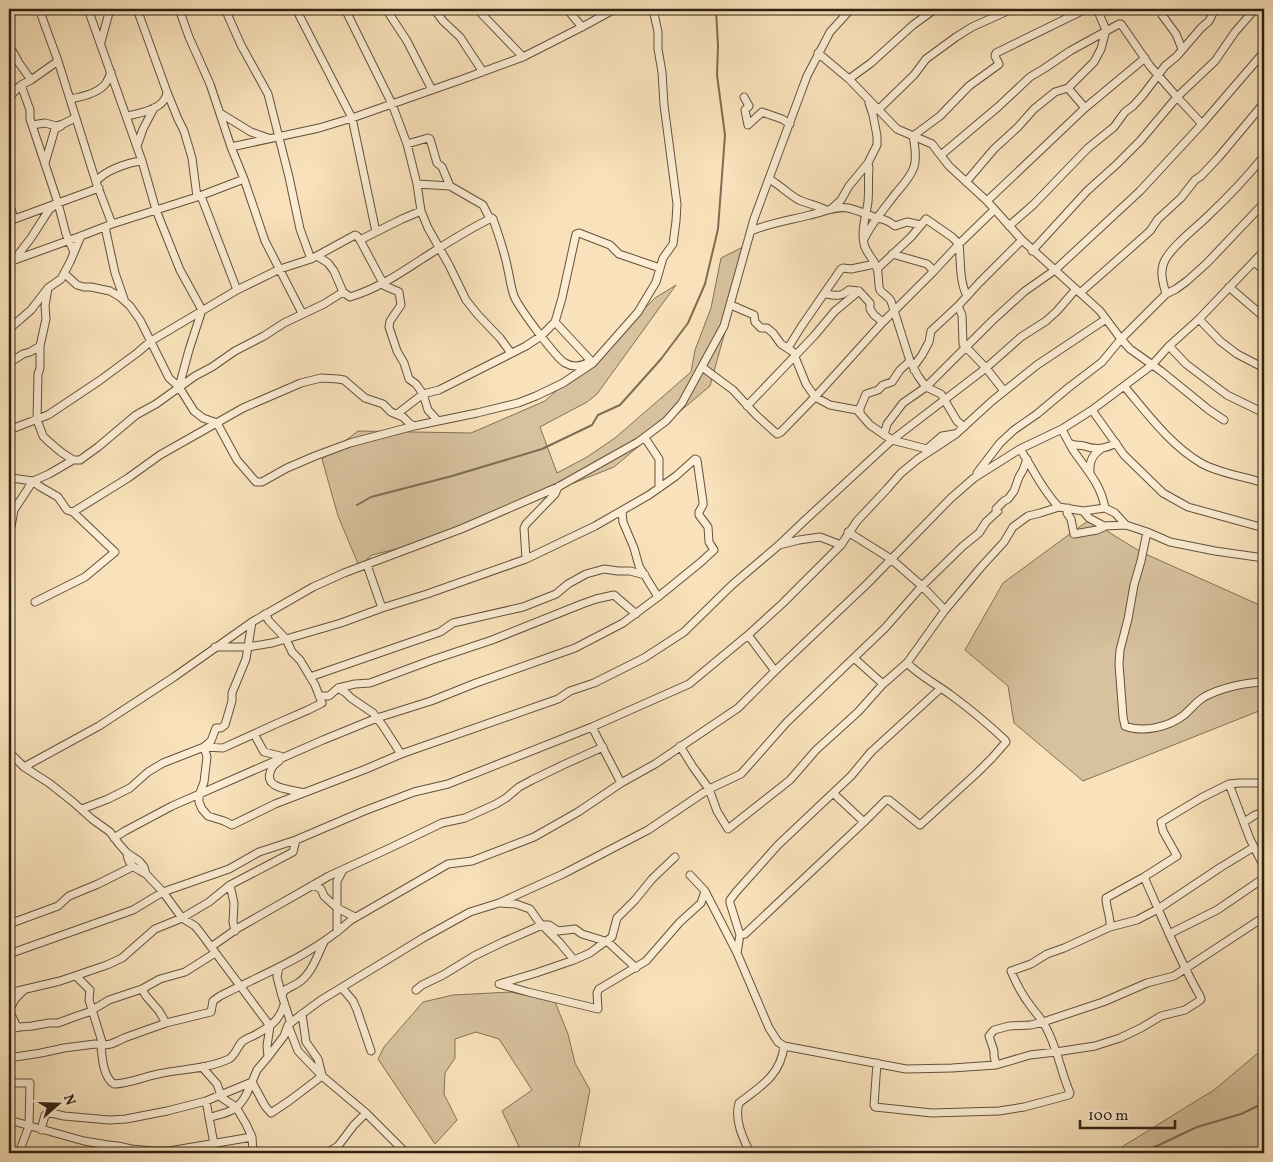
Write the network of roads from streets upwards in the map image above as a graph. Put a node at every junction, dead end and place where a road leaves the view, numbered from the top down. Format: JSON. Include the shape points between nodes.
{"nodes":[{"id":1,"x":39,"y":9,"type":"edge"},
{"id":2,"x":88,"y":9,"type":"edge"},
{"id":3,"x":110,"y":9,"type":"edge"},
{"id":4,"x":137,"y":9,"type":"edge"},
{"id":5,"x":179,"y":9,"type":"edge"},
{"id":6,"x":225,"y":9,"type":"edge"},
{"id":7,"x":296,"y":9,"type":"edge"},
{"id":8,"x":344,"y":9,"type":"edge"},
{"id":9,"x":386,"y":9,"type":"edge"},
{"id":10,"x":434,"y":9,"type":"edge"},
{"id":11,"x":478,"y":9,"type":"edge"},
{"id":12,"x":567,"y":9,"type":"edge"},
{"id":13,"x":615,"y":9,"type":"edge"},
{"id":14,"x":653,"y":9,"type":"edge"},
{"id":15,"x":851,"y":9,"type":"edge"},
{"id":16,"x":935,"y":9,"type":"edge"},
{"id":17,"x":1012,"y":9,"type":"edge"},
{"id":18,"x":1086,"y":9,"type":"edge"},
{"id":19,"x":1098,"y":9,"type":"edge"},
{"id":20,"x":1162,"y":9,"type":"edge"},
{"id":21,"x":1214,"y":9,"type":"edge"},
{"id":22,"x":1255,"y":9,"type":"edge"},
{"id":23,"x":582,"y":27,"type":"junction"},
{"id":24,"x":1106,"y":30,"type":"junction"},
{"id":25,"x":101,"y":43,"type":"junction"},
{"id":26,"x":9,"y":46,"type":"edge"},
{"id":27,"x":1182,"y":49,"type":"junction"},
{"id":28,"x":1264,"y":52,"type":"edge"},
{"id":29,"x":818,"y":54,"type":"junction"},
{"id":30,"x":523,"y":57,"type":"junction"},
{"id":31,"x":1145,"y":58,"type":"junction"},
{"id":32,"x":58,"y":61,"type":"junction"},
{"id":33,"x":112,"y":72,"type":"junction"},
{"id":34,"x":483,"y":72,"type":"junction"},
{"id":35,"x":1158,"y":74,"type":"junction"},
{"id":36,"x":849,"y":79,"type":"junction"},
{"id":37,"x":31,"y":80,"type":"junction"},
{"id":38,"x":21,"y":85,"type":"junction"},
{"id":39,"x":1068,"y":88,"type":"junction"},
{"id":40,"x":432,"y":90,"type":"junction"},
{"id":41,"x":167,"y":92,"type":"junction"},
{"id":42,"x":9,"y":97,"type":"edge"},
{"id":43,"x":744,"y":97,"type":"dead end"},
{"id":44,"x":1177,"y":97,"type":"junction"},
{"id":45,"x":867,"y":98,"type":"junction"},
{"id":46,"x":70,"y":100,"type":"junction"},
{"id":47,"x":1264,"y":103,"type":"edge"},
{"id":48,"x":392,"y":104,"type":"junction"},
{"id":49,"x":154,"y":108,"type":"junction"},
{"id":50,"x":1086,"y":108,"type":"junction"},
{"id":51,"x":878,"y":110,"type":"junction"},
{"id":52,"x":220,"y":113,"type":"junction"},
{"id":53,"x":126,"y":116,"type":"junction"},
{"id":54,"x":75,"y":118,"type":"junction"},
{"id":55,"x":352,"y":118,"type":"junction"},
{"id":56,"x":63,"y":124,"type":"junction"},
{"id":57,"x":790,"y":124,"type":"junction"},
{"id":58,"x":1202,"y":124,"type":"junction"},
{"id":59,"x":32,"y":125,"type":"junction"},
{"id":60,"x":278,"y":136,"type":"junction"},
{"id":61,"x":913,"y":136,"type":"junction"},
{"id":62,"x":268,"y":138,"type":"junction"},
{"id":63,"x":407,"y":144,"type":"junction"},
{"id":64,"x":137,"y":146,"type":"junction"},
{"id":65,"x":231,"y":147,"type":"junction"},
{"id":66,"x":940,"y":155,"type":"junction"},
{"id":67,"x":1264,"y":156,"type":"edge"},
{"id":68,"x":142,"y":161,"type":"junction"},
{"id":69,"x":44,"y":163,"type":"junction"},
{"id":70,"x":868,"y":163,"type":"junction"},
{"id":71,"x":244,"y":179,"type":"junction"},
{"id":72,"x":769,"y":179,"type":"junction"},
{"id":73,"x":966,"y":182,"type":"junction"},
{"id":74,"x":417,"y":184,"type":"junction"},
{"id":75,"x":97,"y":185,"type":"junction"},
{"id":76,"x":450,"y":186,"type":"junction"},
{"id":77,"x":199,"y":197,"type":"junction"},
{"id":78,"x":987,"y":201,"type":"junction"},
{"id":79,"x":9,"y":202,"type":"edge"},
{"id":80,"x":58,"y":203,"type":"junction"},
{"id":81,"x":1264,"y":203,"type":"edge"},
{"id":82,"x":829,"y":209,"type":"junction"},
{"id":83,"x":156,"y":210,"type":"junction"},
{"id":84,"x":994,"y":210,"type":"junction"},
{"id":85,"x":421,"y":211,"type":"junction"},
{"id":86,"x":865,"y":214,"type":"junction"},
{"id":87,"x":877,"y":218,"type":"junction"},
{"id":88,"x":490,"y":219,"type":"junction"},
{"id":89,"x":12,"y":220,"type":"edge"},
{"id":90,"x":108,"y":225,"type":"junction"},
{"id":91,"x":921,"y":225,"type":"junction"},
{"id":92,"x":1009,"y":226,"type":"junction"},
{"id":93,"x":750,"y":231,"type":"junction"},
{"id":94,"x":376,"y":232,"type":"junction"},
{"id":95,"x":81,"y":236,"type":"junction"},
{"id":96,"x":864,"y":239,"type":"junction"},
{"id":97,"x":69,"y":240,"type":"junction"},
{"id":98,"x":360,"y":240,"type":"junction"},
{"id":99,"x":1022,"y":240,"type":"junction"},
{"id":100,"x":959,"y":244,"type":"junction"},
{"id":101,"x":439,"y":248,"type":"junction"},
{"id":102,"x":1032,"y":251,"type":"junction"},
{"id":103,"x":1264,"y":251,"type":"edge"},
{"id":104,"x":74,"y":252,"type":"junction"},
{"id":105,"x":892,"y":254,"type":"junction"},
{"id":106,"x":314,"y":258,"type":"junction"},
{"id":107,"x":11,"y":261,"type":"edge"},
{"id":108,"x":1254,"y":262,"type":"junction"},
{"id":109,"x":876,"y":266,"type":"junction"},
{"id":110,"x":660,"y":268,"type":"junction"},
{"id":111,"x":280,"y":269,"type":"junction"},
{"id":112,"x":1055,"y":270,"type":"junction"},
{"id":113,"x":1264,"y":270,"type":"edge"},
{"id":114,"x":933,"y":272,"type":"junction"},
{"id":115,"x":64,"y":273,"type":"junction"},
{"id":116,"x":383,"y":283,"type":"junction"},
{"id":117,"x":1229,"y":287,"type":"junction"},
{"id":118,"x":48,"y":288,"type":"junction"},
{"id":119,"x":237,"y":290,"type":"junction"},
{"id":120,"x":859,"y":291,"type":"junction"},
{"id":121,"x":1078,"y":291,"type":"junction"},
{"id":122,"x":343,"y":292,"type":"junction"},
{"id":123,"x":825,"y":294,"type":"junction"},
{"id":124,"x":1166,"y":294,"type":"junction"},
{"id":125,"x":968,"y":296,"type":"junction"},
{"id":126,"x":125,"y":301,"type":"junction"},
{"id":127,"x":731,"y":304,"type":"junction"},
{"id":128,"x":958,"y":306,"type":"junction"},
{"id":129,"x":202,"y":310,"type":"junction"},
{"id":130,"x":894,"y":312,"type":"junction"},
{"id":131,"x":302,"y":313,"type":"junction"},
{"id":132,"x":1264,"y":317,"type":"edge"},
{"id":133,"x":1106,"y":319,"type":"junction"},
{"id":134,"x":1199,"y":319,"type":"junction"},
{"id":135,"x":555,"y":322,"type":"junction"},
{"id":136,"x":883,"y":322,"type":"junction"},
{"id":137,"x":9,"y":329,"type":"edge"},
{"id":138,"x":541,"y":336,"type":"junction"},
{"id":139,"x":1121,"y":339,"type":"junction"},
{"id":140,"x":151,"y":341,"type":"junction"},
{"id":141,"x":40,"y":346,"type":"junction"},
{"id":142,"x":1168,"y":346,"type":"junction"},
{"id":143,"x":965,"y":347,"type":"junction"},
{"id":144,"x":788,"y":348,"type":"junction"},
{"id":145,"x":511,"y":353,"type":"junction"},
{"id":146,"x":795,"y":356,"type":"junction"},
{"id":147,"x":910,"y":360,"type":"junction"},
{"id":148,"x":592,"y":362,"type":"junction"},
{"id":149,"x":9,"y":363,"type":"edge"},
{"id":150,"x":1152,"y":365,"type":"junction"},
{"id":151,"x":702,"y":367,"type":"junction"},
{"id":152,"x":986,"y":368,"type":"junction"},
{"id":153,"x":1264,"y":368,"type":"edge"},
{"id":154,"x":914,"y":370,"type":"junction"},
{"id":155,"x":926,"y":386,"type":"junction"},
{"id":156,"x":1124,"y":386,"type":"junction"},
{"id":157,"x":179,"y":387,"type":"junction"},
{"id":158,"x":1004,"y":392,"type":"junction"},
{"id":159,"x":423,"y":394,"type":"junction"},
{"id":160,"x":815,"y":397,"type":"junction"},
{"id":161,"x":945,"y":400,"type":"junction"},
{"id":162,"x":747,"y":406,"type":"junction"},
{"id":163,"x":1092,"y":410,"type":"junction"},
{"id":164,"x":860,"y":413,"type":"junction"},
{"id":165,"x":1264,"y":413,"type":"edge"},
{"id":166,"x":397,"y":414,"type":"junction"},
{"id":167,"x":37,"y":420,"type":"junction"},
{"id":168,"x":1224,"y":420,"type":"dead end"},
{"id":169,"x":438,"y":421,"type":"junction"},
{"id":170,"x":217,"y":423,"type":"junction"},
{"id":171,"x":414,"y":426,"type":"junction"},
{"id":172,"x":964,"y":427,"type":"junction"},
{"id":173,"x":1062,"y":429,"type":"junction"},
{"id":174,"x":9,"y":430,"type":"edge"},
{"id":175,"x":956,"y":434,"type":"junction"},
{"id":176,"x":884,"y":435,"type":"junction"},
{"id":177,"x":645,"y":438,"type":"junction"},
{"id":178,"x":892,"y":440,"type":"junction"},
{"id":179,"x":1069,"y":443,"type":"junction"},
{"id":180,"x":1116,"y":443,"type":"junction"},
{"id":181,"x":1020,"y":449,"type":"junction"},
{"id":182,"x":1101,"y":449,"type":"junction"},
{"id":183,"x":1027,"y":459,"type":"junction"},
{"id":184,"x":73,"y":460,"type":"junction"},
{"id":185,"x":1090,"y":472,"type":"junction"},
{"id":186,"x":9,"y":476,"type":"edge"},
{"id":187,"x":974,"y":478,"type":"junction"},
{"id":188,"x":33,"y":482,"type":"junction"},
{"id":189,"x":1257,"y":482,"type":"dead end"},
{"id":190,"x":558,"y":487,"type":"junction"},
{"id":191,"x":659,"y":488,"type":"junction"},
{"id":192,"x":1060,"y":507,"type":"junction"},
{"id":193,"x":1068,"y":508,"type":"junction"},
{"id":194,"x":1105,"y":508,"type":"junction"},
{"id":195,"x":622,"y":511,"type":"junction"},
{"id":196,"x":1083,"y":511,"type":"junction"},
{"id":197,"x":73,"y":512,"type":"junction"},
{"id":198,"x":1109,"y":525,"type":"junction"},
{"id":199,"x":1126,"y":525,"type":"junction"},
{"id":200,"x":1264,"y":528,"type":"edge"},
{"id":201,"x":848,"y":532,"type":"junction"},
{"id":202,"x":1147,"y":532,"type":"junction"},
{"id":203,"x":9,"y":538,"type":"edge"},
{"id":204,"x":779,"y":545,"type":"junction"},
{"id":205,"x":840,"y":545,"type":"junction"},
{"id":206,"x":1264,"y":558,"type":"edge"},
{"id":207,"x":526,"y":559,"type":"junction"},
{"id":208,"x":891,"y":559,"type":"junction"},
{"id":209,"x":367,"y":565,"type":"junction"},
{"id":210,"x":644,"y":575,"type":"junction"},
{"id":211,"x":922,"y":586,"type":"junction"},
{"id":212,"x":658,"y":597,"type":"junction"},
{"id":213,"x":35,"y":602,"type":"dead end"},
{"id":214,"x":382,"y":608,"type":"junction"},
{"id":215,"x":945,"y":610,"type":"junction"},
{"id":216,"x":265,"y":614,"type":"junction"},
{"id":217,"x":636,"y":614,"type":"junction"},
{"id":218,"x":252,"y":622,"type":"junction"},
{"id":219,"x":748,"y":635,"type":"junction"},
{"id":220,"x":286,"y":639,"type":"junction"},
{"id":221,"x":215,"y":647,"type":"junction"},
{"id":222,"x":248,"y":647,"type":"junction"},
{"id":223,"x":854,"y":658,"type":"junction"},
{"id":224,"x":907,"y":663,"type":"junction"},
{"id":225,"x":775,"y":671,"type":"junction"},
{"id":226,"x":310,"y":677,"type":"junction"},
{"id":227,"x":1264,"y":682,"type":"edge"},
{"id":228,"x":883,"y":684,"type":"junction"},
{"id":229,"x":338,"y":688,"type":"junction"},
{"id":230,"x":940,"y":688,"type":"junction"},
{"id":231,"x":320,"y":696,"type":"junction"},
{"id":232,"x":377,"y":718,"type":"junction"},
{"id":233,"x":592,"y":727,"type":"junction"},
{"id":234,"x":254,"y":734,"type":"junction"},
{"id":235,"x":680,"y":746,"type":"junction"},
{"id":236,"x":204,"y":747,"type":"junction"},
{"id":237,"x":603,"y":747,"type":"junction"},
{"id":238,"x":9,"y":752,"type":"edge"},
{"id":239,"x":401,"y":754,"type":"junction"},
{"id":240,"x":281,"y":758,"type":"junction"},
{"id":241,"x":24,"y":767,"type":"junction"},
{"id":242,"x":621,"y":783,"type":"junction"},
{"id":243,"x":1264,"y":783,"type":"edge"},
{"id":244,"x":1229,"y":784,"type":"junction"},
{"id":245,"x":709,"y":789,"type":"junction"},
{"id":246,"x":304,"y":793,"type":"junction"},
{"id":247,"x":833,"y":793,"type":"junction"},
{"id":248,"x":199,"y":795,"type":"junction"},
{"id":249,"x":82,"y":809,"type":"junction"},
{"id":250,"x":1264,"y":812,"type":"edge"},
{"id":251,"x":864,"y":822,"type":"junction"},
{"id":252,"x":1244,"y":822,"type":"junction"},
{"id":253,"x":114,"y":838,"type":"junction"},
{"id":254,"x":296,"y":840,"type":"junction"},
{"id":255,"x":1254,"y":846,"type":"junction"},
{"id":256,"x":127,"y":853,"type":"junction"},
{"id":257,"x":675,"y":856,"type":"dead end"},
{"id":258,"x":132,"y":866,"type":"junction"},
{"id":259,"x":1264,"y":867,"type":"edge"},
{"id":260,"x":343,"y":870,"type":"junction"},
{"id":261,"x":146,"y":874,"type":"junction"},
{"id":262,"x":690,"y":875,"type":"dead end"},
{"id":263,"x":1144,"y":877,"type":"junction"},
{"id":264,"x":1264,"y":878,"type":"edge"},
{"id":265,"x":230,"y":885,"type":"junction"},
{"id":266,"x":313,"y":885,"type":"junction"},
{"id":267,"x":705,"y":891,"type":"junction"},
{"id":268,"x":163,"y":892,"type":"junction"},
{"id":269,"x":499,"y":903,"type":"junction"},
{"id":270,"x":337,"y":908,"type":"junction"},
{"id":271,"x":1158,"y":910,"type":"junction"},
{"id":272,"x":355,"y":917,"type":"junction"},
{"id":273,"x":1264,"y":917,"type":"edge"},
{"id":274,"x":182,"y":918,"type":"junction"},
{"id":275,"x":9,"y":924,"type":"edge"},
{"id":276,"x":542,"y":925,"type":"junction"},
{"id":277,"x":1110,"y":927,"type":"junction"},
{"id":278,"x":235,"y":931,"type":"junction"},
{"id":279,"x":338,"y":932,"type":"junction"},
{"id":280,"x":1169,"y":934,"type":"junction"},
{"id":281,"x":740,"y":935,"type":"junction"},
{"id":282,"x":324,"y":942,"type":"junction"},
{"id":283,"x":604,"y":942,"type":"junction"},
{"id":284,"x":213,"y":950,"type":"junction"},
{"id":285,"x":737,"y":953,"type":"junction"},
{"id":286,"x":9,"y":954,"type":"edge"},
{"id":287,"x":574,"y":960,"type":"junction"},
{"id":288,"x":279,"y":967,"type":"junction"},
{"id":289,"x":636,"y":968,"type":"junction"},
{"id":290,"x":1186,"y":969,"type":"junction"},
{"id":291,"x":76,"y":976,"type":"junction"},
{"id":292,"x":150,"y":985,"type":"junction"},
{"id":293,"x":241,"y":986,"type":"junction"},
{"id":294,"x":342,"y":988,"type":"junction"},
{"id":295,"x":142,"y":989,"type":"junction"},
{"id":296,"x":24,"y":990,"type":"junction"},
{"id":297,"x":416,"y":990,"type":"dead end"},
{"id":298,"x":9,"y":993,"type":"edge"},
{"id":299,"x":282,"y":996,"type":"junction"},
{"id":300,"x":149,"y":999,"type":"junction"},
{"id":301,"x":284,"y":1005,"type":"junction"},
{"id":302,"x":9,"y":1010,"type":"edge"},
{"id":303,"x":93,"y":1011,"type":"junction"},
{"id":304,"x":302,"y":1014,"type":"junction"},
{"id":305,"x":1044,"y":1022,"type":"junction"},
{"id":306,"x":166,"y":1023,"type":"junction"},
{"id":307,"x":289,"y":1024,"type":"junction"},
{"id":308,"x":270,"y":1026,"type":"junction"},
{"id":309,"x":17,"y":1027,"type":"junction"},
{"id":310,"x":9,"y":1029,"type":"edge"},
{"id":311,"x":102,"y":1045,"type":"junction"},
{"id":312,"x":784,"y":1046,"type":"junction"},
{"id":313,"x":371,"y":1051,"type":"dead end"},
{"id":314,"x":1056,"y":1052,"type":"junction"},
{"id":315,"x":268,"y":1057,"type":"junction"},
{"id":316,"x":9,"y":1058,"type":"edge"},
{"id":317,"x":877,"y":1063,"type":"junction"},
{"id":318,"x":996,"y":1065,"type":"junction"},
{"id":319,"x":202,"y":1067,"type":"junction"},
{"id":320,"x":322,"y":1076,"type":"junction"},
{"id":321,"x":9,"y":1083,"type":"edge"},
{"id":322,"x":251,"y":1083,"type":"junction"},
{"id":323,"x":220,"y":1095,"type":"junction"},
{"id":324,"x":206,"y":1101,"type":"junction"},
{"id":325,"x":236,"y":1108,"type":"junction"},
{"id":326,"x":366,"y":1113,"type":"junction"},
{"id":327,"x":208,"y":1118,"type":"junction"},
{"id":328,"x":9,"y":1120,"type":"edge"},
{"id":329,"x":29,"y":1126,"type":"junction"},
{"id":330,"x":41,"y":1130,"type":"junction"},
{"id":331,"x":252,"y":1137,"type":"junction"},
{"id":332,"x":214,"y":1144,"type":"junction"},
{"id":333,"x":20,"y":1150,"type":"dead end"},
{"id":334,"x":254,"y":1153,"type":"edge"},
{"id":335,"x":327,"y":1153,"type":"edge"},
{"id":336,"x":406,"y":1153,"type":"edge"},
{"id":337,"x":750,"y":1153,"type":"edge"}],
"edges":[{"from":1,"to":32,"type":"street"},
{"from":2,"to":25,"type":"street"},
{"from":3,"to":25,"type":"street"},
{"from":4,"to":41,"type":"street"},
{"from":5,"to":52,"type":"street"},
{"from":6,"to":60,"type":"street","via":[[268,94]]},
{"from":7,"to":55,"type":"street"},
{"from":8,"to":48,"type":"street"},
{"from":9,"to":40,"type":"street","via":[[408,41]]},
{"from":10,"to":34,"type":"street","via":[[460,37]]},
{"from":11,"to":30,"type":"street"},
{"from":12,"to":23,"type":"street"},
{"from":13,"to":23,"type":"street"},
{"from":14,"to":110,"type":"street","via":[[677,204],[673,244]]},
{"from":15,"to":29,"type":"street","via":[[830,32]]},
{"from":16,"to":36,"type":"street"},
{"from":17,"to":51,"type":"street","via":[[956,37],[926,60]]},
{"from":18,"to":61,"type":"street","via":[[996,53],[999,64]]},
{"from":19,"to":24,"type":"street"},
{"from":20,"to":27,"type":"street","via":[[1162,15]]},
{"from":21,"to":27,"type":"street","via":[[1209,21]]},
{"from":22,"to":44,"type":"street","via":[[1215,61]]},
{"from":23,"to":30,"type":"street"},
{"from":24,"to":31,"type":"street","via":[[1121,24]]},
{"from":24,"to":39,"type":"street","via":[[1098,55]]},
{"from":24,"to":66,"type":"street","via":[[1030,77]]},
{"from":25,"to":33,"type":"street"},
{"from":26,"to":37,"type":"street"},
{"from":27,"to":35,"type":"street"},
{"from":28,"to":58,"type":"street"},
{"from":29,"to":36,"type":"street"},
{"from":29,"to":57,"type":"street"},
{"from":30,"to":34,"type":"street"},
{"from":31,"to":35,"type":"street"},
{"from":31,"to":50,"type":"street"},
{"from":32,"to":37,"type":"street"},
{"from":32,"to":46,"type":"street"},
{"from":33,"to":46,"type":"street","via":[[104,86]]},
{"from":33,"to":53,"type":"street"},
{"from":34,"to":40,"type":"street"},
{"from":35,"to":44,"type":"street"},
{"from":35,"to":92,"type":"street","via":[[1114,126]]},
{"from":36,"to":45,"type":"street"},
{"from":37,"to":38,"type":"street"},
{"from":38,"to":42,"type":"street"},
{"from":38,"to":59,"type":"street"},
{"from":39,"to":50,"type":"street"},
{"from":39,"to":73,"type":"street","via":[[1055,92],[1034,109]]},
{"from":40,"to":48,"type":"street"},
{"from":41,"to":49,"type":"street","via":[[165,100]]},
{"from":41,"to":77,"type":"street","via":[[184,131]]},
{"from":43,"to":57,"type":"street","via":[[748,106],[745,110],[748,125],[762,112]]},
{"from":44,"to":58,"type":"street"},
{"from":44,"to":102,"type":"street","via":[[1140,141],[1087,191]]},
{"from":45,"to":51,"type":"street"},
{"from":45,"to":70,"type":"street","via":[[877,141]]},
{"from":46,"to":54,"type":"street"},
{"from":47,"to":121,"type":"street","via":[[1150,231]]},
{"from":48,"to":55,"type":"street"},
{"from":48,"to":63,"type":"street"},
{"from":49,"to":53,"type":"street"},
{"from":49,"to":64,"type":"street"},
{"from":50,"to":78,"type":"street"},
{"from":51,"to":61,"type":"street","via":[[897,129]]},
{"from":52,"to":62,"type":"street","via":[[251,132]]},
{"from":52,"to":65,"type":"street"},
{"from":53,"to":64,"type":"street"},
{"from":54,"to":56,"type":"street"},
{"from":54,"to":75,"type":"street"},
{"from":55,"to":60,"type":"street"},
{"from":55,"to":94,"type":"street"},
{"from":56,"to":59,"type":"street","via":[[56,126],[46,122]]},
{"from":56,"to":69,"type":"street","via":[[55,129]]},
{"from":57,"to":72,"type":"street"},
{"from":58,"to":112,"type":"street","via":[[1140,191]]},
{"from":59,"to":69,"type":"street"},
{"from":60,"to":62,"type":"street"},
{"from":60,"to":106,"type":"street","via":[[300,229]]},
{"from":61,"to":66,"type":"street","via":[[932,144]]},
{"from":61,"to":87,"type":"street","via":[[916,147],[914,167]]},
{"from":62,"to":65,"type":"street"},
{"from":63,"to":74,"type":"street"},
{"from":63,"to":76,"type":"street","via":[[429,138],[437,164],[442,167]]},
{"from":64,"to":68,"type":"street"},
{"from":65,"to":71,"type":"street"},
{"from":66,"to":73,"type":"street"},
{"from":67,"to":124,"type":"street","via":[[1164,261],[1161,278]]},
{"from":68,"to":75,"type":"street","via":[[100,176]]},
{"from":68,"to":83,"type":"street"},
{"from":69,"to":80,"type":"street"},
{"from":70,"to":82,"type":"street","via":[[841,200]]},
{"from":70,"to":86,"type":"street"},
{"from":71,"to":77,"type":"street"},
{"from":71,"to":111,"type":"street","via":[[265,241]]},
{"from":72,"to":82,"type":"street","via":[[801,201]]},
{"from":72,"to":93,"type":"street"},
{"from":73,"to":78,"type":"street"},
{"from":74,"to":76,"type":"street"},
{"from":74,"to":85,"type":"street"},
{"from":75,"to":80,"type":"street"},
{"from":75,"to":90,"type":"street"},
{"from":76,"to":88,"type":"street","via":[[483,204]]},
{"from":77,"to":83,"type":"street"},
{"from":77,"to":119,"type":"street"},
{"from":78,"to":84,"type":"street"},
{"from":79,"to":89,"type":"street"},
{"from":80,"to":89,"type":"street"},
{"from":80,"to":97,"type":"street"},
{"from":80,"to":107,"type":"street","via":[[49,210]]},
{"from":81,"to":124,"type":"street","via":[[1194,275]]},
{"from":82,"to":86,"type":"street","via":[[847,208]]},
{"from":82,"to":93,"type":"street"},
{"from":83,"to":90,"type":"street"},
{"from":83,"to":129,"type":"street","via":[[180,270]]},
{"from":84,"to":92,"type":"street"},
{"from":84,"to":100,"type":"street"},
{"from":85,"to":94,"type":"street"},
{"from":85,"to":101,"type":"street"},
{"from":86,"to":87,"type":"street"},
{"from":86,"to":96,"type":"street"},
{"from":87,"to":91,"type":"street","via":[[887,219],[895,226],[907,222]]},
{"from":87,"to":96,"type":"street"},
{"from":88,"to":101,"type":"street"},
{"from":88,"to":138,"type":"street","via":[[493,219],[515,299]]},
{"from":90,"to":95,"type":"street"},
{"from":90,"to":126,"type":"street","via":[[115,273]]},
{"from":91,"to":100,"type":"street","via":[[926,219]]},
{"from":91,"to":105,"type":"street"},
{"from":92,"to":99,"type":"street"},
{"from":93,"to":127,"type":"street"},
{"from":94,"to":98,"type":"street"},
{"from":95,"to":97,"type":"street"},
{"from":95,"to":104,"type":"street"},
{"from":96,"to":109,"type":"street","via":[[865,248]]},
{"from":97,"to":104,"type":"street"},
{"from":97,"to":107,"type":"street"},
{"from":98,"to":106,"type":"street","via":[[351,236]]},
{"from":98,"to":116,"type":"street"},
{"from":99,"to":102,"type":"street"},
{"from":99,"to":125,"type":"street"},
{"from":100,"to":114,"type":"street"},
{"from":100,"to":125,"type":"street","via":[[960,271]]},
{"from":101,"to":116,"type":"street"},
{"from":101,"to":145,"type":"street","via":[[466,300]]},
{"from":102,"to":112,"type":"street"},
{"from":103,"to":108,"type":"street"},
{"from":104,"to":115,"type":"street"},
{"from":105,"to":109,"type":"street"},
{"from":105,"to":114,"type":"street","via":[[927,264]]},
{"from":106,"to":111,"type":"street"},
{"from":106,"to":122,"type":"street","via":[[328,263]]},
{"from":108,"to":113,"type":"street"},
{"from":108,"to":117,"type":"street"},
{"from":109,"to":123,"type":"street","via":[[843,268]]},
{"from":109,"to":130,"type":"street","via":[[879,288],[889,296]]},
{"from":110,"to":135,"type":"street","via":[[620,254],[605,243],[577,233]]},
{"from":110,"to":148,"type":"street","via":[[656,282],[638,312]]},
{"from":111,"to":119,"type":"street"},
{"from":111,"to":131,"type":"street"},
{"from":112,"to":121,"type":"street"},
{"from":112,"to":143,"type":"street","via":[[1025,291]]},
{"from":114,"to":130,"type":"street"},
{"from":115,"to":118,"type":"street"},
{"from":115,"to":126,"type":"street","via":[[77,285],[110,291]]},
{"from":116,"to":122,"type":"street","via":[[350,297]]},
{"from":116,"to":159,"type":"street","via":[[399,292],[401,305],[389,327],[409,378]]},
{"from":117,"to":132,"type":"street"},
{"from":117,"to":134,"type":"street"},
{"from":118,"to":137,"type":"street","via":[[31,310]]},
{"from":118,"to":141,"type":"street"},
{"from":119,"to":129,"type":"street"},
{"from":120,"to":123,"type":"street","via":[[849,290],[839,296]]},
{"from":120,"to":136,"type":"street","via":[[874,315]]},
{"from":120,"to":146,"type":"street"},
{"from":121,"to":133,"type":"street"},
{"from":121,"to":152,"type":"street"},
{"from":122,"to":131,"type":"street"},
{"from":123,"to":144,"type":"street"},
{"from":124,"to":139,"type":"street"},
{"from":125,"to":128,"type":"street"},
{"from":126,"to":140,"type":"street"},
{"from":127,"to":144,"type":"street","via":[[754,315],[761,328],[767,328]]},
{"from":127,"to":151,"type":"street","via":[[724,326]]},
{"from":128,"to":143,"type":"street"},
{"from":128,"to":154,"type":"street","via":[[931,331],[929,342]]},
{"from":129,"to":140,"type":"street"},
{"from":129,"to":157,"type":"street"},
{"from":130,"to":136,"type":"street"},
{"from":130,"to":147,"type":"street"},
{"from":131,"to":157,"type":"street"},
{"from":133,"to":139,"type":"street"},
{"from":133,"to":158,"type":"street","via":[[1037,365]]},
{"from":134,"to":142,"type":"street"},
{"from":134,"to":153,"type":"street","via":[[1237,354]]},
{"from":135,"to":138,"type":"street"},
{"from":135,"to":148,"type":"street"},
{"from":136,"to":160,"type":"street"},
{"from":138,"to":145,"type":"street"},
{"from":138,"to":148,"type":"street","via":[[564,363],[572,366]]},
{"from":139,"to":150,"type":"street"},
{"from":139,"to":187,"type":"street","via":[[1102,362],[1007,436]]},
{"from":140,"to":157,"type":"street","via":[[169,378]]},
{"from":140,"to":167,"type":"street","via":[[99,381]]},
{"from":141,"to":149,"type":"street"},
{"from":141,"to":167,"type":"street"},
{"from":142,"to":150,"type":"street"},
{"from":142,"to":165,"type":"street","via":[[1227,395]]},
{"from":143,"to":152,"type":"street"},
{"from":143,"to":155,"type":"street"},
{"from":144,"to":146,"type":"street"},
{"from":145,"to":159,"type":"street","via":[[439,390]]},
{"from":146,"to":160,"type":"street","via":[[800,372]]},
{"from":146,"to":162,"type":"street"},
{"from":147,"to":154,"type":"street"},
{"from":147,"to":164,"type":"street","via":[[892,382],[866,394]]},
{"from":148,"to":169,"type":"street","via":[[563,383],[518,403]]},
{"from":150,"to":156,"type":"street"},
{"from":150,"to":168,"type":"street"},
{"from":151,"to":162,"type":"street","via":[[734,390]]},
{"from":151,"to":177,"type":"street","via":[[682,403],[666,422]]},
{"from":152,"to":158,"type":"street"},
{"from":152,"to":161,"type":"street"},
{"from":154,"to":155,"type":"street"},
{"from":155,"to":161,"type":"street"},
{"from":155,"to":176,"type":"street","via":[[903,403],[887,424]]},
{"from":156,"to":163,"type":"street"},
{"from":156,"to":189,"type":"street","via":[[1183,451],[1202,464]]},
{"from":157,"to":170,"type":"street","via":[[194,411],[202,418]]},
{"from":157,"to":184,"type":"street","via":[[136,415],[80,460]]},
{"from":158,"to":172,"type":"street"},
{"from":159,"to":166,"type":"street"},
{"from":159,"to":169,"type":"street","via":[[428,410]]},
{"from":160,"to":162,"type":"street","via":[[777,434]]},
{"from":160,"to":164,"type":"street","via":[[830,405]]},
{"from":161,"to":172,"type":"street"},
{"from":161,"to":178,"type":"street"},
{"from":163,"to":173,"type":"street"},
{"from":163,"to":180,"type":"street"},
{"from":164,"to":176,"type":"street"},
{"from":166,"to":170,"type":"street","via":[[383,404],[365,398],[344,380],[321,378],[301,383],[243,408]]},
{"from":166,"to":171,"type":"street"},
{"from":167,"to":174,"type":"street"},
{"from":167,"to":184,"type":"street","via":[[43,436]]},
{"from":169,"to":171,"type":"street"},
{"from":170,"to":171,"type":"street","via":[[237,460],[256,482],[315,456]]},
{"from":170,"to":197,"type":"street","via":[[160,455]]},
{"from":172,"to":175,"type":"street"},
{"from":173,"to":179,"type":"street"},
{"from":173,"to":181,"type":"street"},
{"from":175,"to":178,"type":"street","via":[[942,436],[927,449]]},
{"from":175,"to":201,"type":"street","via":[[902,473]]},
{"from":176,"to":178,"type":"street"},
{"from":177,"to":190,"type":"street"},
{"from":177,"to":191,"type":"street","via":[[659,459]]},
{"from":178,"to":204,"type":"street"},
{"from":179,"to":182,"type":"street"},
{"from":179,"to":185,"type":"street"},
{"from":180,"to":182,"type":"street"},
{"from":180,"to":200,"type":"street","via":[[1163,493],[1188,507]]},
{"from":181,"to":183,"type":"street"},
{"from":181,"to":187,"type":"street"},
{"from":182,"to":185,"type":"street","via":[[1091,460]]},
{"from":183,"to":192,"type":"street","via":[[1047,493]]},
{"from":183,"to":211,"type":"street","via":[[1008,499],[996,509],[998,511],[979,533]]},
{"from":184,"to":188,"type":"street"},
{"from":185,"to":194,"type":"street"},
{"from":186,"to":188,"type":"street"},
{"from":187,"to":208,"type":"street"},
{"from":188,"to":197,"type":"street","via":[[58,497],[67,510]]},
{"from":188,"to":203,"type":"street","via":[[14,510]]},
{"from":190,"to":207,"type":"street","via":[[524,528]]},
{"from":190,"to":209,"type":"street"},
{"from":191,"to":195,"type":"street"},
{"from":191,"to":212,"type":"street","via":[[697,460],[703,502],[699,516],[708,527],[709,542],[714,549]]},
{"from":192,"to":193,"type":"street"},
{"from":192,"to":215,"type":"street","via":[[1028,516],[1013,527],[1004,542]]},
{"from":193,"to":196,"type":"street"},
{"from":193,"to":198,"type":"street","via":[[1074,534]]},
{"from":194,"to":196,"type":"street"},
{"from":194,"to":199,"type":"street"},
{"from":195,"to":207,"type":"street"},
{"from":195,"to":210,"type":"street","via":[[623,522]]},
{"from":196,"to":198,"type":"street","via":[[1098,524]]},
{"from":197,"to":213,"type":"street","via":[[116,552],[85,577]]},
{"from":198,"to":199,"type":"street"},
{"from":199,"to":202,"type":"street"},
{"from":201,"to":205,"type":"street"},
{"from":201,"to":208,"type":"street"},
{"from":202,"to":206,"type":"street","via":[[1170,542]]},
{"from":202,"to":227,"type":"street","via":[[1120,650],[1125,726],[1165,726],[1206,696],[1236,685]]},
{"from":204,"to":205,"type":"street","via":[[820,537]]},
{"from":204,"to":239,"type":"street","via":[[684,632],[644,658],[558,699]]},
{"from":205,"to":219,"type":"street"},
{"from":207,"to":214,"type":"street"},
{"from":208,"to":211,"type":"street"},
{"from":208,"to":225,"type":"street"},
{"from":209,"to":214,"type":"street"},
{"from":209,"to":216,"type":"street","via":[[313,587]]},
{"from":210,"to":212,"type":"street"},
{"from":210,"to":226,"type":"street","via":[[604,569],[586,574],[548,598],[453,623],[440,632]]},
{"from":211,"to":215,"type":"street"},
{"from":211,"to":223,"type":"street"},
{"from":212,"to":217,"type":"street"},
{"from":214,"to":220,"type":"street"},
{"from":215,"to":224,"type":"street"},
{"from":216,"to":218,"type":"street"},
{"from":216,"to":220,"type":"street"},
{"from":217,"to":229,"type":"street","via":[[616,596],[610,596],[370,683]]},
{"from":217,"to":232,"type":"street","via":[[623,624],[574,648]]},
{"from":218,"to":221,"type":"street"},
{"from":218,"to":222,"type":"street"},
{"from":219,"to":225,"type":"street"},
{"from":219,"to":233,"type":"street","via":[[689,684]]},
{"from":220,"to":222,"type":"street"},
{"from":220,"to":226,"type":"street"},
{"from":221,"to":222,"type":"street"},
{"from":221,"to":241,"type":"street","via":[[99,726]]},
{"from":222,"to":236,"type":"street","via":[[225,725],[216,728],[211,742]]},
{"from":223,"to":228,"type":"street"},
{"from":223,"to":245,"type":"street","via":[[787,722],[740,774]]},
{"from":224,"to":228,"type":"street"},
{"from":224,"to":230,"type":"street"},
{"from":225,"to":235,"type":"street","via":[[738,708]]},
{"from":226,"to":231,"type":"street"},
{"from":228,"to":245,"type":"street","via":[[790,780],[728,829],[716,811]]},
{"from":229,"to":231,"type":"street","via":[[329,696]]},
{"from":229,"to":232,"type":"street"},
{"from":230,"to":247,"type":"street"},
{"from":230,"to":251,"type":"street","via":[[987,723],[1006,742],[922,824],[887,799]]},
{"from":231,"to":234,"type":"street","via":[[320,704]]},
{"from":232,"to":239,"type":"street"},
{"from":232,"to":240,"type":"street"},
{"from":233,"to":237,"type":"street"},
{"from":233,"to":254,"type":"street","via":[[448,784],[414,792],[364,811]]},
{"from":234,"to":236,"type":"street","via":[[223,748]]},
{"from":234,"to":240,"type":"street","via":[[264,752]]},
{"from":235,"to":242,"type":"street"},
{"from":235,"to":245,"type":"street"},
{"from":236,"to":248,"type":"street","via":[[205,775]]},
{"from":236,"to":249,"type":"street","via":[[163,763],[130,788]]},
{"from":237,"to":242,"type":"street"},
{"from":237,"to":260,"type":"street","via":[[532,780],[496,804],[465,818],[442,823]]},
{"from":238,"to":241,"type":"street"},
{"from":239,"to":246,"type":"street"},
{"from":240,"to":246,"type":"street","via":[[271,770],[270,781],[283,789]]},
{"from":240,"to":248,"type":"street"},
{"from":241,"to":249,"type":"street"},
{"from":242,"to":272,"type":"street","via":[[534,837],[472,861],[448,864]]},
{"from":243,"to":244,"type":"street"},
{"from":244,"to":252,"type":"street"},
{"from":244,"to":263,"type":"street","via":[[1161,822],[1177,856]]},
{"from":245,"to":269,"type":"street","via":[[648,830],[564,874]]},
{"from":246,"to":248,"type":"street","via":[[232,825],[208,816],[199,802]]},
{"from":247,"to":251,"type":"street"},
{"from":247,"to":281,"type":"street","via":[[778,845],[730,900]]},
{"from":248,"to":253,"type":"street"},
{"from":249,"to":253,"type":"street"},
{"from":250,"to":252,"type":"street"},
{"from":251,"to":281,"type":"street","via":[[745,934]]},
{"from":252,"to":255,"type":"street"},
{"from":253,"to":256,"type":"street"},
{"from":254,"to":265,"type":"street","via":[[292,852]]},
{"from":254,"to":268,"type":"street","via":[[258,852],[229,869]]},
{"from":255,"to":259,"type":"street"},
{"from":255,"to":271,"type":"street"},
{"from":256,"to":258,"type":"street"},
{"from":256,"to":261,"type":"street","via":[[139,860]]},
{"from":257,"to":283,"type":"street","via":[[617,918],[612,937]]},
{"from":258,"to":261,"type":"street"},
{"from":258,"to":275,"type":"street","via":[[69,896],[58,906]]},
{"from":260,"to":266,"type":"street"},
{"from":260,"to":270,"type":"street","via":[[338,881]]},
{"from":261,"to":268,"type":"street"},
{"from":262,"to":267,"type":"street"},
{"from":263,"to":271,"type":"street"},
{"from":263,"to":277,"type":"street","via":[[1106,898]]},
{"from":264,"to":280,"type":"street","via":[[1217,910]]},
{"from":265,"to":274,"type":"street"},
{"from":265,"to":278,"type":"street"},
{"from":266,"to":270,"type":"street","via":[[321,889]]},
{"from":266,"to":278,"type":"street"},
{"from":267,"to":285,"type":"street"},
{"from":267,"to":289,"type":"street","via":[[701,904]]},
{"from":268,"to":274,"type":"street"},
{"from":268,"to":286,"type":"street","via":[[132,910]]},
{"from":269,"to":276,"type":"street","via":[[530,908]]},
{"from":269,"to":294,"type":"street","via":[[470,912]]},
{"from":270,"to":272,"type":"street"},
{"from":270,"to":279,"type":"street"},
{"from":271,"to":277,"type":"street"},
{"from":271,"to":280,"type":"street"},
{"from":272,"to":279,"type":"street"},
{"from":273,"to":290,"type":"street"},
{"from":274,"to":284,"type":"street","via":[[195,926]]},
{"from":274,"to":291,"type":"street","via":[[155,929],[122,958]]},
{"from":276,"to":283,"type":"street","via":[[558,931],[575,929]]},
{"from":276,"to":287,"type":"street"},
{"from":276,"to":297,"type":"street","via":[[474,956]]},
{"from":277,"to":305,"type":"street","via":[[1011,971],[1029,1004]]},
{"from":278,"to":284,"type":"street"},
{"from":279,"to":282,"type":"street"},
{"from":280,"to":290,"type":"street"},
{"from":281,"to":285,"type":"street"},
{"from":282,"to":288,"type":"street"},
{"from":282,"to":299,"type":"street","via":[[306,976],[284,991]]},
{"from":283,"to":287,"type":"street"},
{"from":283,"to":289,"type":"street","via":[[612,945]]},
{"from":284,"to":292,"type":"street","via":[[186,972]]},
{"from":284,"to":293,"type":"street"},
{"from":285,"to":312,"type":"street","via":[[769,1028]]},
{"from":287,"to":289,"type":"street","via":[[499,984],[598,1008],[599,989]]},
{"from":288,"to":293,"type":"street"},
{"from":288,"to":299,"type":"street","via":[[276,978]]},
{"from":290,"to":305,"type":"street"},
{"from":290,"to":314,"type":"street","via":[[1200,996],[1199,1001],[1185,1010],[1161,1016],[1120,1038]]},
{"from":291,"to":296,"type":"street"},
{"from":291,"to":303,"type":"street","via":[[90,990]]},
{"from":292,"to":295,"type":"street"},
{"from":292,"to":300,"type":"street"},
{"from":293,"to":306,"type":"street","via":[[213,1001],[211,1012]]},
{"from":293,"to":308,"type":"street"},
{"from":294,"to":304,"type":"street"},
{"from":294,"to":313,"type":"street","via":[[353,1001]]},
{"from":295,"to":300,"type":"street"},
{"from":295,"to":303,"type":"street","via":[[109,1000]]},
{"from":296,"to":298,"type":"street"},
{"from":296,"to":302,"type":"street"},
{"from":299,"to":301,"type":"street"},
{"from":300,"to":306,"type":"street"},
{"from":301,"to":307,"type":"street"},
{"from":301,"to":308,"type":"street"},
{"from":302,"to":309,"type":"street"},
{"from":303,"to":309,"type":"street","via":[[58,1023]]},
{"from":303,"to":311,"type":"street"},
{"from":304,"to":307,"type":"street"},
{"from":304,"to":320,"type":"street","via":[[306,1042],[318,1060]]},
{"from":305,"to":314,"type":"street"},
{"from":305,"to":318,"type":"street","via":[[994,1030],[989,1036]]},
{"from":306,"to":311,"type":"street"},
{"from":307,"to":315,"type":"street"},
{"from":307,"to":320,"type":"street","via":[[298,1051]]},
{"from":308,"to":315,"type":"street"},
{"from":308,"to":319,"type":"street","via":[[242,1042],[232,1057]]},
{"from":309,"to":310,"type":"street"},
{"from":311,"to":316,"type":"street","via":[[90,1044]]},
{"from":311,"to":319,"type":"street","via":[[106,1070],[114,1084]]},
{"from":312,"to":317,"type":"street"},
{"from":312,"to":337,"type":"street","via":[[771,1078],[739,1103],[738,1120]]},
{"from":314,"to":317,"type":"street","via":[[1070,1094],[999,1111],[932,1113],[875,1107]]},
{"from":314,"to":318,"type":"street","via":[[1030,1055]]},
{"from":315,"to":322,"type":"street"},
{"from":317,"to":318,"type":"street","via":[[906,1069]]},
{"from":319,"to":323,"type":"street","via":[[216,1084]]},
{"from":320,"to":322,"type":"street","via":[[271,1113]]},
{"from":320,"to":326,"type":"street"},
{"from":321,"to":329,"type":"street","via":[[30,1083]]},
{"from":322,"to":323,"type":"street"},
{"from":322,"to":325,"type":"street"},
{"from":323,"to":324,"type":"street"},
{"from":323,"to":325,"type":"street"},
{"from":324,"to":327,"type":"street"},
{"from":324,"to":330,"type":"street","via":[[117,1120],[51,1113],[45,1115]]},
{"from":325,"to":327,"type":"street"},
{"from":325,"to":331,"type":"street"},
{"from":326,"to":335,"type":"street","via":[[338,1146]]},
{"from":326,"to":336,"type":"street"},
{"from":327,"to":332,"type":"street"},
{"from":328,"to":329,"type":"street"},
{"from":329,"to":330,"type":"street"},
{"from":329,"to":333,"type":"street"},
{"from":330,"to":332,"type":"street","via":[[131,1149],[169,1151]]},
{"from":331,"to":332,"type":"street"},
{"from":331,"to":334,"type":"street"}]}
